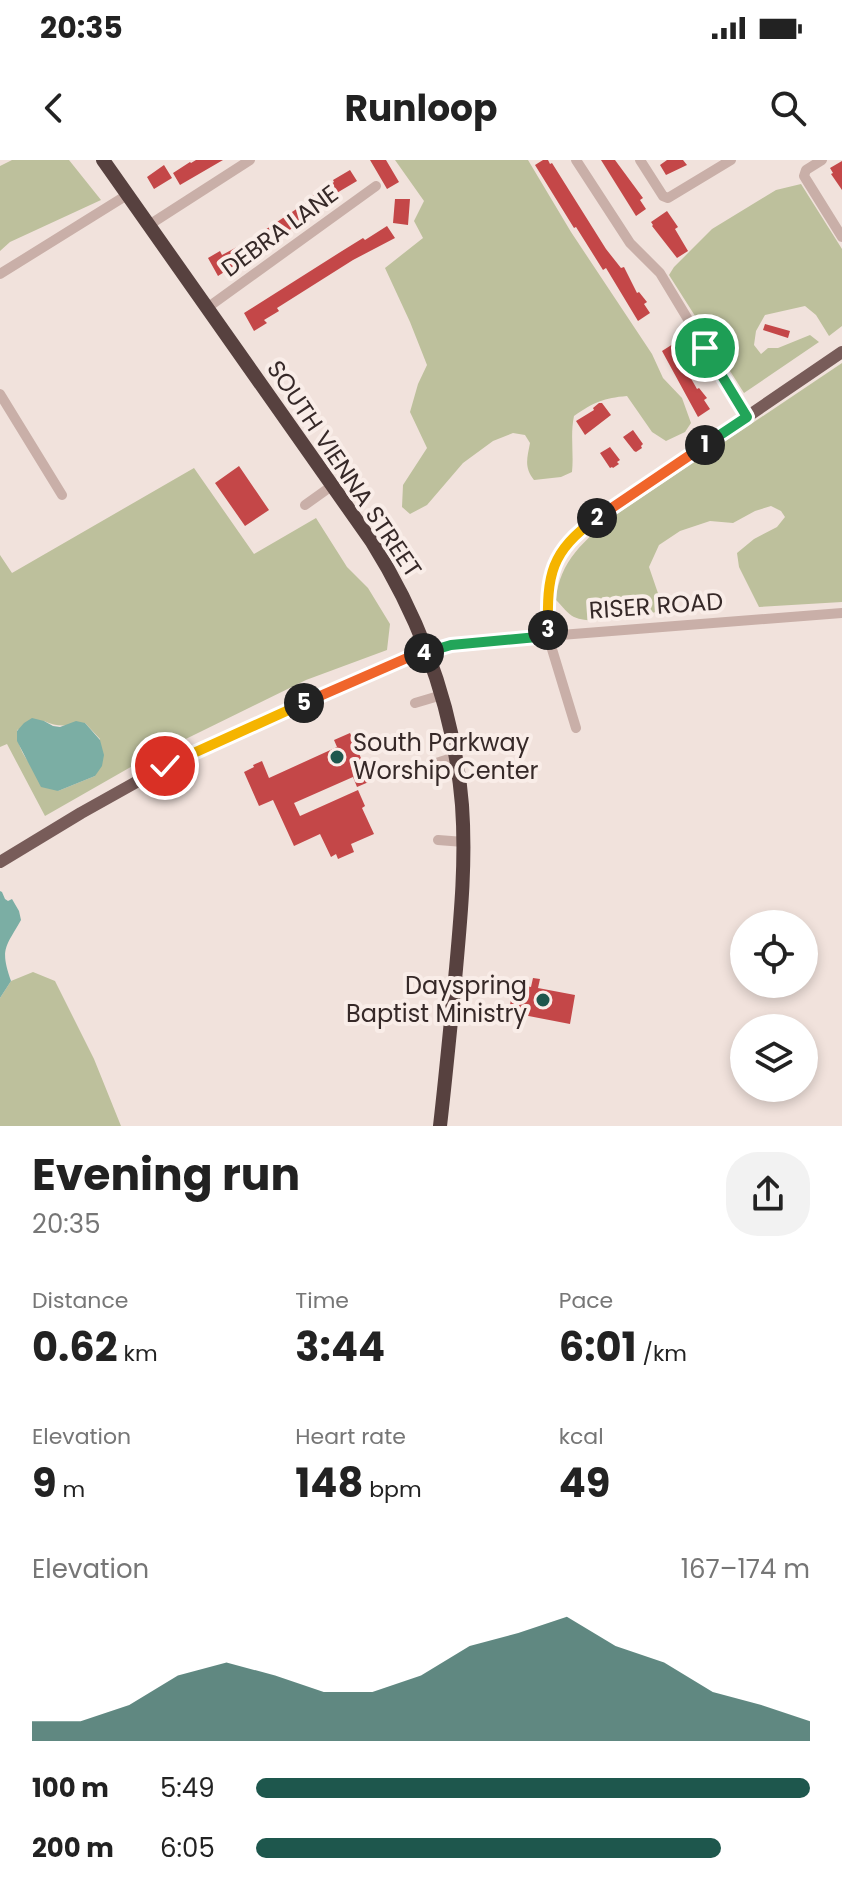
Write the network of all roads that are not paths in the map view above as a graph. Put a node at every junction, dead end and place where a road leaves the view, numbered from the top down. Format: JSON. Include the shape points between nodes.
{"nodes":[{"id":1,"x":103,"y":160,"type":"edge"},
{"id":2,"x":250,"y":160,"type":"edge"},
{"id":3,"x":576,"y":160,"type":"edge"},
{"id":4,"x":640,"y":160,"type":"edge"},
{"id":5,"x":731,"y":160,"type":"edge"},
{"id":6,"x":822,"y":160,"type":"edge"},
{"id":7,"x":376,"y":186,"type":"dead end"},
{"id":8,"x":127,"y":195,"type":"junction"},
{"id":9,"x":149,"y":225,"type":"junction"},
{"id":10,"x":842,"y":237,"type":"edge"},
{"id":11,"x":0,"y":274,"type":"edge"},
{"id":12,"x":207,"y":308,"type":"junction"},
{"id":13,"x":842,"y":352,"type":"edge"},
{"id":14,"x":0,"y":394,"type":"edge"},
{"id":15,"x":747,"y":417,"type":"junction"},
{"id":16,"x":333,"y":485,"type":"junction"},
{"id":17,"x":62,"y":495,"type":"dead end"},
{"id":18,"x":305,"y":505,"type":"dead end"},
{"id":19,"x":842,"y":613,"type":"edge"},
{"id":20,"x":548,"y":636,"type":"junction"},
{"id":21,"x":427,"y":652,"type":"junction"},
{"id":22,"x":442,"y":695,"type":"junction"},
{"id":23,"x":415,"y":703,"type":"dead end"},
{"id":24,"x":576,"y":728,"type":"dead end"},
{"id":25,"x":455,"y":757,"type":"junction"},
{"id":26,"x":430,"y":765,"type":"dead end"},
{"id":27,"x":438,"y":840,"type":"dead end"},
{"id":28,"x":464,"y":842,"type":"junction"},
{"id":29,"x":0,"y":862,"type":"edge"},
{"id":30,"x":440,"y":1126,"type":"edge"}],
"edges":[{"from":1,"to":8,"type":"highway","name":"SOUTH VIENNA STREET"},
{"from":2,"to":9,"type":"street"},
{"from":3,"to":15,"type":"street","via":[[626,237],[660,273]]},
{"from":4,"to":5,"type":"street","via":[[668,198]]},
{"from":6,"to":10,"type":"street","via":[[804,176]]},
{"from":7,"to":12,"type":"street","name":"DEBRA LANE"},
{"from":8,"to":9,"type":"highway","name":"SOUTH VIENNA STREET"},
{"from":8,"to":11,"type":"street"},
{"from":9,"to":12,"type":"highway","name":"SOUTH VIENNA STREET"},
{"from":12,"to":16,"type":"highway","name":"SOUTH VIENNA STREET"},
{"from":13,"to":15,"type":"main road"},
{"from":14,"to":17,"type":"street"},
{"from":15,"to":20,"type":"main road","via":[[567,544],[550,576]]},
{"from":16,"to":18,"type":"street"},
{"from":16,"to":21,"type":"highway","name":"SOUTH VIENNA STREET","via":[[391,574]]},
{"from":19,"to":20,"type":"street","name":"RISER ROAD"},
{"from":20,"to":21,"type":"main road","name":"RISER ROAD"},
{"from":20,"to":24,"type":"street"},
{"from":21,"to":22,"type":"highway","name":"SOUTH VIENNA STREET"},
{"from":21,"to":29,"type":"main road","name":"RISER ROAD","via":[[165,766]]},
{"from":22,"to":23,"type":"street"},
{"from":22,"to":25,"type":"highway","name":"SOUTH VIENNA STREET"},
{"from":25,"to":26,"type":"street"},
{"from":25,"to":28,"type":"highway","name":"SOUTH VIENNA STREET"},
{"from":27,"to":28,"type":"street"},
{"from":28,"to":30,"type":"highway","name":"SOUTH VIENNA STREET"}]}
